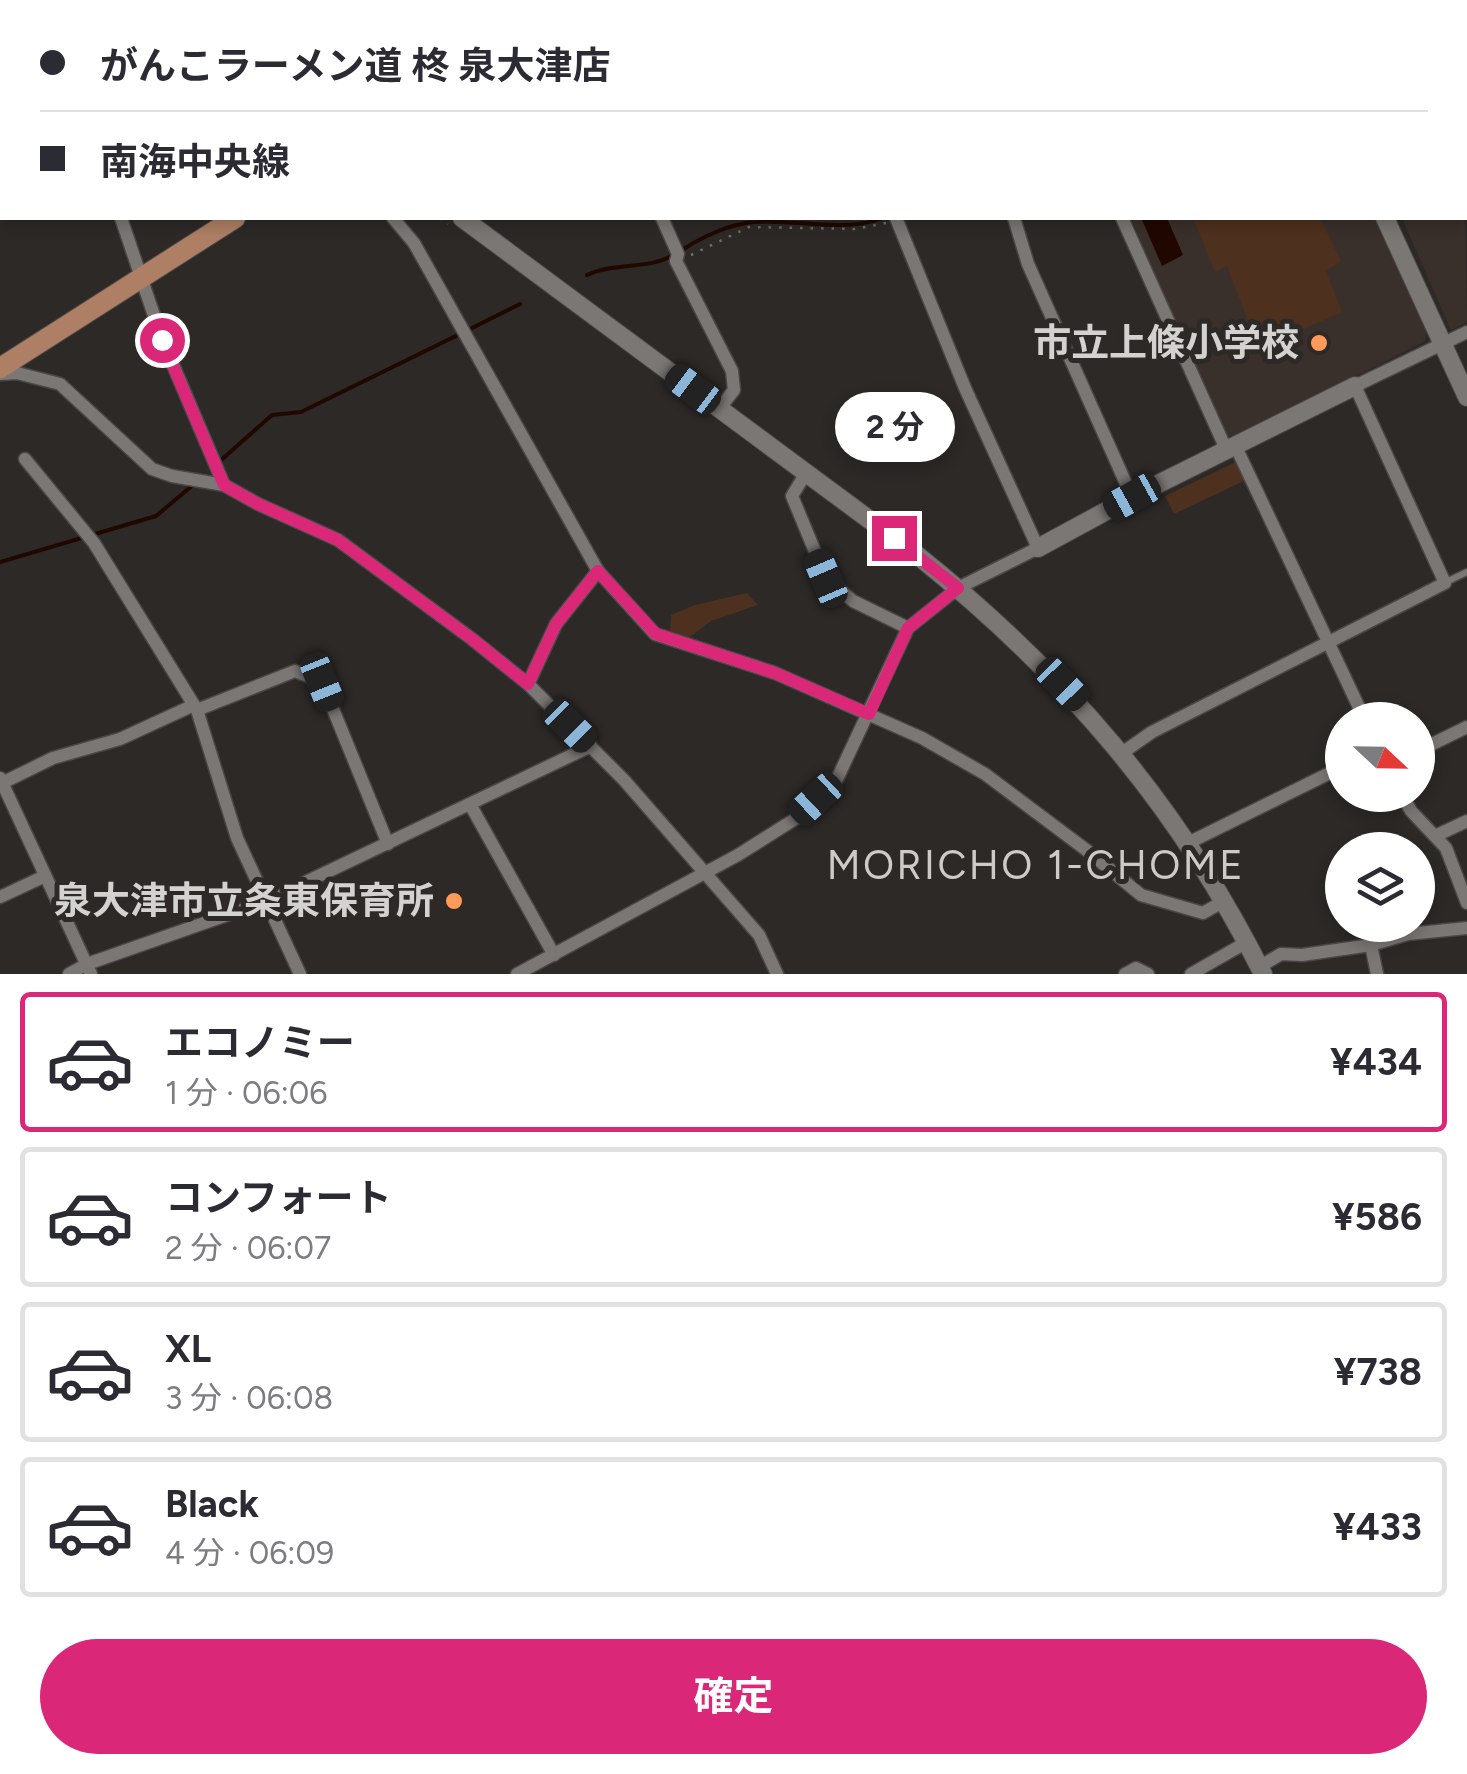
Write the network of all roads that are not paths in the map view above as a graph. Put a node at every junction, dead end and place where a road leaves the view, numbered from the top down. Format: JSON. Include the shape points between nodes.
{"nodes":[{"id":1,"x":122,"y":220,"type":"edge"},
{"id":2,"x":232,"y":220,"type":"edge"},
{"id":3,"x":394,"y":220,"type":"edge"},
{"id":4,"x":663,"y":220,"type":"edge"},
{"id":5,"x":897,"y":220,"type":"edge"},
{"id":6,"x":1015,"y":220,"type":"edge"},
{"id":7,"x":1123,"y":220,"type":"edge"},
{"id":8,"x":1386,"y":220,"type":"edge"},
{"id":9,"x":458,"y":223,"type":"edge"},
{"id":10,"x":142,"y":276,"type":"junction"},
{"id":11,"x":1467,"y":332,"type":"edge"},
{"id":12,"x":1444,"y":344,"type":"junction"},
{"id":13,"x":0,"y":371,"type":"edge"},
{"id":14,"x":1355,"y":386,"type":"junction"},
{"id":15,"x":1467,"y":397,"type":"edge"},
{"id":16,"x":720,"y":409,"type":"junction"},
{"id":17,"x":1231,"y":447,"type":"junction"},
{"id":18,"x":25,"y":459,"type":"dead end"},
{"id":19,"x":806,"y":474,"type":"junction"},
{"id":20,"x":224,"y":485,"type":"junction"},
{"id":21,"x":1132,"y":497,"type":"junction"},
{"id":22,"x":1038,"y":548,"type":"junction"},
{"id":23,"x":598,"y":571,"type":"junction"},
{"id":24,"x":1467,"y":572,"type":"edge"},
{"id":25,"x":1445,"y":582,"type":"junction"},
{"id":26,"x":958,"y":588,"type":"junction"},
{"id":27,"x":908,"y":628,"type":"junction"},
{"id":28,"x":1328,"y":640,"type":"junction"},
{"id":29,"x":528,"y":684,"type":"junction"},
{"id":30,"x":1357,"y":702,"type":"edge"},
{"id":31,"x":195,"y":708,"type":"junction"},
{"id":32,"x":869,"y":714,"type":"junction"},
{"id":33,"x":1467,"y":727,"type":"edge"},
{"id":34,"x":1435,"y":743,"type":"edge"},
{"id":35,"x":591,"y":746,"type":"junction"},
{"id":36,"x":1122,"y":753,"type":"junction"},
{"id":37,"x":1325,"y":776,"type":"edge"},
{"id":38,"x":1,"y":781,"type":"edge"},
{"id":39,"x":472,"y":806,"type":"junction"},
{"id":40,"x":1412,"y":812,"type":"edge"},
{"id":41,"x":1467,"y":821,"type":"edge"},
{"id":42,"x":1431,"y":832,"type":"edge"},
{"id":43,"x":1435,"y":836,"type":"joint"},
{"id":44,"x":1188,"y":842,"type":"junction"},
{"id":45,"x":388,"y":844,"type":"junction"},
{"id":46,"x":705,"y":872,"type":"junction"},
{"id":47,"x":44,"y":876,"type":"junction"},
{"id":48,"x":0,"y":897,"type":"edge"},
{"id":49,"x":1224,"y":900,"type":"junction"},
{"id":50,"x":264,"y":902,"type":"junction"},
{"id":51,"x":1467,"y":903,"type":"edge"},
{"id":52,"x":1467,"y":928,"type":"edge"},
{"id":53,"x":1247,"y":942,"type":"junction"},
{"id":54,"x":1372,"y":945,"type":"junction"},
{"id":55,"x":554,"y":956,"type":"junction"},
{"id":56,"x":89,"y":969,"type":"edge"},
{"id":57,"x":1261,"y":970,"type":"edge"},
{"id":58,"x":69,"y":974,"type":"edge"},
{"id":59,"x":300,"y":974,"type":"edge"},
{"id":60,"x":518,"y":974,"type":"edge"},
{"id":61,"x":777,"y":974,"type":"edge"},
{"id":62,"x":1124,"y":974,"type":"edge"},
{"id":63,"x":1148,"y":974,"type":"edge"},
{"id":64,"x":1191,"y":974,"type":"edge"},
{"id":65,"x":1377,"y":974,"type":"edge"}],
"edges":[{"from":1,"to":10,"type":"street"},
{"from":2,"to":10,"type":"main road"},
{"from":3,"to":23,"type":"street","via":[[423,259]]},
{"from":4,"to":16,"type":"street","via":[[732,371],[734,390]]},
{"from":5,"to":22,"type":"street"},
{"from":6,"to":21,"type":"street"},
{"from":7,"to":17,"type":"street"},
{"from":8,"to":12,"type":"street"},
{"from":9,"to":16,"type":"street"},
{"from":10,"to":13,"type":"main road"},
{"from":10,"to":20,"type":"street"},
{"from":11,"to":12,"type":"street"},
{"from":12,"to":14,"type":"street"},
{"from":12,"to":15,"type":"street"},
{"from":13,"to":20,"type":"street","via":[[60,384],[152,470]]},
{"from":14,"to":17,"type":"street"},
{"from":14,"to":25,"type":"street"},
{"from":16,"to":19,"type":"street"},
{"from":17,"to":21,"type":"street"},
{"from":17,"to":28,"type":"street"},
{"from":18,"to":31,"type":"street","via":[[94,543]]},
{"from":19,"to":26,"type":"street"},
{"from":19,"to":27,"type":"street","via":[[792,496],[826,578],[853,601]]},
{"from":20,"to":29,"type":"street","via":[[338,540]]},
{"from":21,"to":22,"type":"street"},
{"from":22,"to":26,"type":"street"},
{"from":23,"to":29,"type":"street","via":[[556,624]]},
{"from":23,"to":32,"type":"street","via":[[656,634],[759,667]]},
{"from":24,"to":25,"type":"lane"},
{"from":25,"to":28,"type":"street"},
{"from":26,"to":27,"type":"street"},
{"from":26,"to":36,"type":"street","via":[[1045,667]]},
{"from":27,"to":32,"type":"street"},
{"from":28,"to":30,"type":"street"},
{"from":28,"to":36,"type":"street"},
{"from":29,"to":35,"type":"street"},
{"from":31,"to":38,"type":"street"},
{"from":31,"to":45,"type":"street","via":[[295,671],[322,682]]},
{"from":31,"to":50,"type":"street"},
{"from":32,"to":46,"type":"street","via":[[837,780],[795,818]]},
{"from":32,"to":49,"type":"street","via":[[985,774],[1140,895],[1202,914]]},
{"from":33,"to":34,"type":"street"},
{"from":35,"to":39,"type":"street"},
{"from":35,"to":46,"type":"street"},
{"from":36,"to":44,"type":"street"},
{"from":37,"to":44,"type":"street"},
{"from":38,"to":47,"type":"street"},
{"from":39,"to":45,"type":"street"},
{"from":39,"to":55,"type":"street"},
{"from":40,"to":42,"type":"street"},
{"from":41,"to":43,"type":"street"},
{"from":43,"to":51,"type":"street"},
{"from":44,"to":49,"type":"street"},
{"from":45,"to":50,"type":"street"},
{"from":46,"to":55,"type":"street"},
{"from":46,"to":61,"type":"street","via":[[758,935]]},
{"from":47,"to":48,"type":"street"},
{"from":47,"to":56,"type":"street"},
{"from":49,"to":53,"type":"street"},
{"from":50,"to":56,"type":"street"},
{"from":50,"to":59,"type":"street"},
{"from":52,"to":54,"type":"street"},
{"from":53,"to":57,"type":"street"},
{"from":53,"to":64,"type":"street"},
{"from":54,"to":57,"type":"street","via":[[1281,954]]},
{"from":54,"to":65,"type":"street"},
{"from":55,"to":60,"type":"street"},
{"from":56,"to":58,"type":"street"},
{"from":62,"to":63,"type":"street","via":[[1136,968]]}]}
